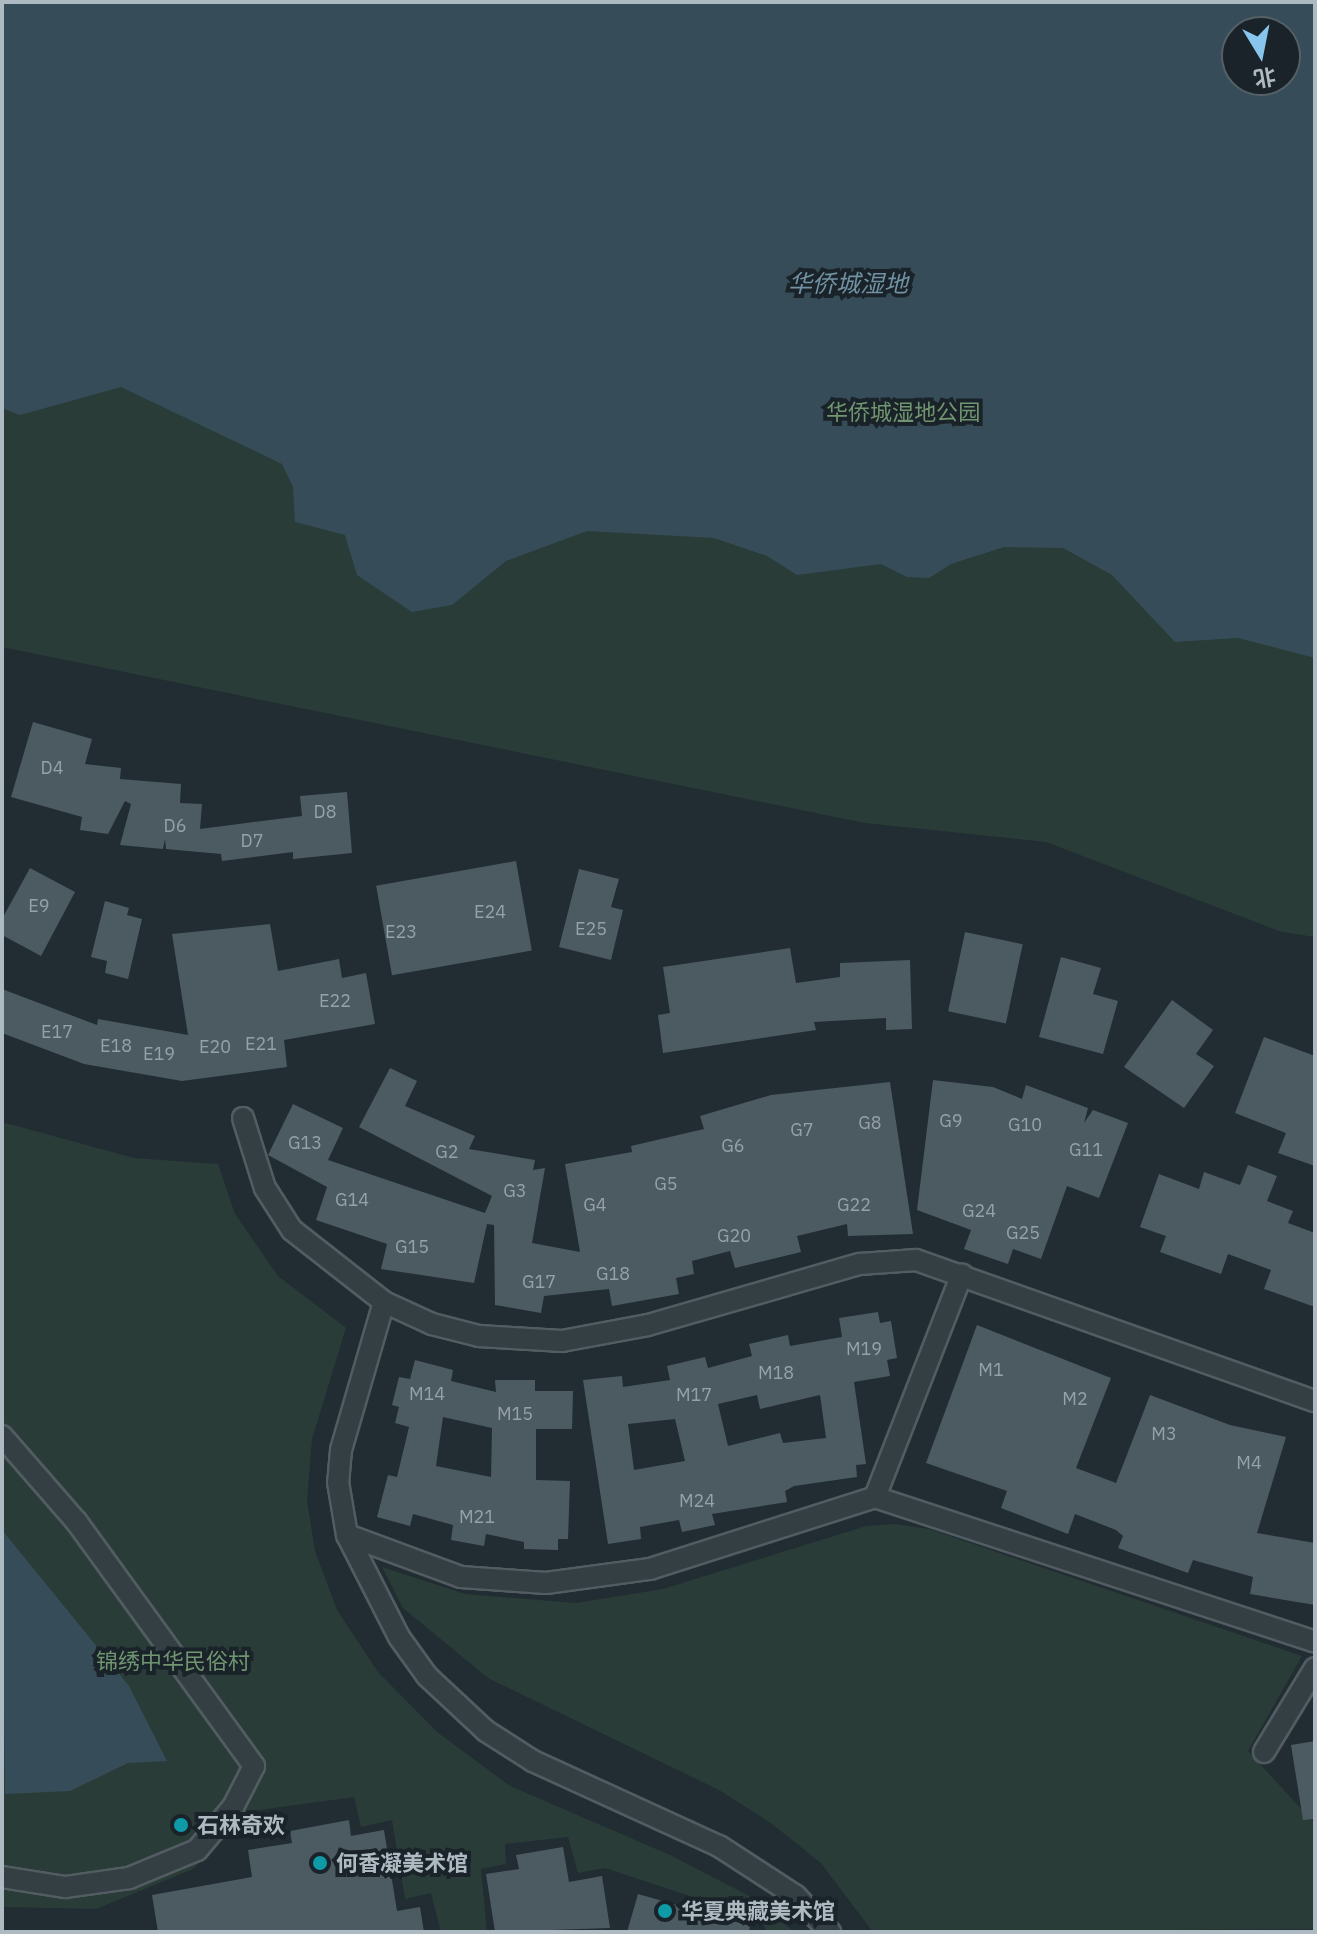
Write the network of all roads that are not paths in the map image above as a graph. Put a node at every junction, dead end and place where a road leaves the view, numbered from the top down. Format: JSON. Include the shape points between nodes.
{"nodes":[{"id":1,"x":243,"y":1118,"type":"dead end"},
{"id":2,"x":962,"y":1274,"type":"junction"},
{"id":3,"x":384,"y":1302,"type":"junction"},
{"id":4,"x":1315,"y":1401,"type":"edge"},
{"id":5,"x":2,"y":1436,"type":"edge"},
{"id":6,"x":875,"y":1497,"type":"junction"},
{"id":7,"x":347,"y":1535,"type":"junction"},
{"id":8,"x":1315,"y":1642,"type":"edge"},
{"id":9,"x":1315,"y":1668,"type":"edge"},
{"id":10,"x":1264,"y":1752,"type":"dead end"},
{"id":11,"x":2,"y":1877,"type":"edge"},
{"id":12,"x":830,"y":1932,"type":"edge"}],
"edges":[{"from":1,"to":3,"type":"street","via":[[265,1188],[292,1230]]},
{"from":2,"to":3,"type":"street","via":[[916,1260],[860,1264],[648,1325],[562,1341],[479,1336]]},
{"from":2,"to":4,"type":"street"},
{"from":2,"to":6,"type":"street"},
{"from":3,"to":7,"type":"street","via":[[341,1450],[339,1508]]},
{"from":5,"to":11,"type":"street","via":[[76,1521],[254,1766],[233,1807],[197,1850],[113,1881],[65,1887]]},
{"from":6,"to":7,"type":"street","via":[[650,1569],[546,1583],[461,1577]]},
{"from":6,"to":8,"type":"street"},
{"from":7,"to":12,"type":"street","via":[[399,1637],[427,1676],[486,1731],[533,1761],[719,1846],[796,1896]]},
{"from":9,"to":10,"type":"street"}]}
